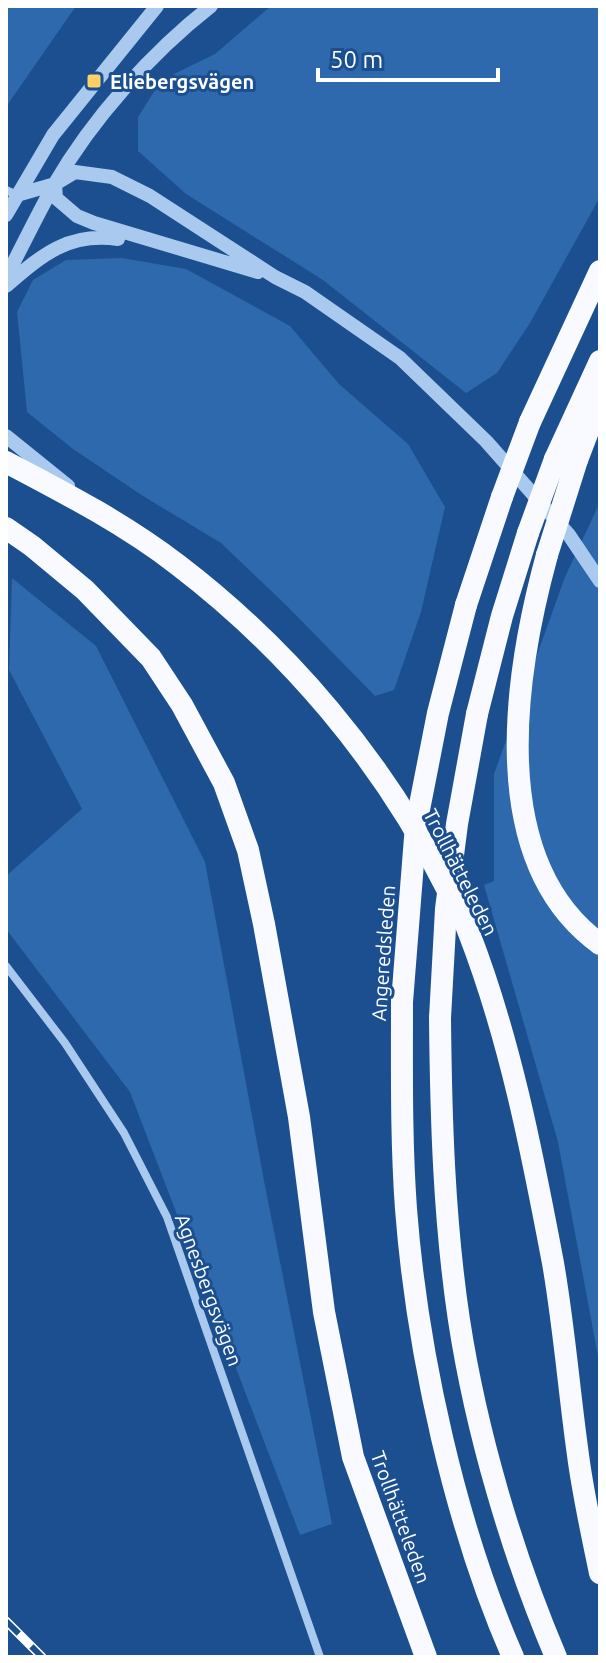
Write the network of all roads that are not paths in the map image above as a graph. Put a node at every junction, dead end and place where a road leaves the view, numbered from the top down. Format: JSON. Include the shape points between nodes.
{"nodes":[{"id":1,"x":157,"y":6,"type":"edge"},
{"id":2,"x":211,"y":6,"type":"edge"},
{"id":3,"x":55,"y":184,"type":"junction"},
{"id":4,"x":12,"y":192,"type":"edge"},
{"id":5,"x":6,"y":215,"type":"edge"},
{"id":6,"x":176,"y":246,"type":"junction"},
{"id":7,"x":600,"y":271,"type":"edge"},
{"id":8,"x":6,"y":277,"type":"edge"},
{"id":9,"x":275,"y":277,"type":"junction"},
{"id":10,"x":6,"y":286,"type":"edge"},
{"id":11,"x":600,"y":361,"type":"edge"},
{"id":12,"x":600,"y":400,"type":"edge"},
{"id":13,"x":6,"y":436,"type":"edge"},
{"id":14,"x":566,"y":459,"type":"junction"},
{"id":15,"x":6,"y":462,"type":"edge"},
{"id":16,"x":100,"y":512,"type":"junction"},
{"id":17,"x":6,"y":528,"type":"edge"},
{"id":18,"x":600,"y":581,"type":"edge"},
{"id":19,"x":600,"y":944,"type":"edge"},
{"id":20,"x":6,"y":966,"type":"edge"},
{"id":21,"x":600,"y":1573,"type":"edge"},
{"id":22,"x":320,"y":1657,"type":"edge"},
{"id":23,"x":426,"y":1657,"type":"edge"},
{"id":24,"x":513,"y":1657,"type":"edge"},
{"id":25,"x":556,"y":1657,"type":"edge"}],
"edges":[{"from":1,"to":4,"type":"street"},
{"from":2,"to":3,"type":"street","via":[[140,71]]},
{"from":3,"to":4,"type":"street"},
{"from":3,"to":6,"type":"street","via":[[56,198],[77,216]]},
{"from":3,"to":8,"type":"street"},
{"from":3,"to":9,"type":"street","via":[[75,172],[112,177]]},
{"from":4,"to":5,"type":"street"},
{"from":6,"to":9,"type":"street"},
{"from":6,"to":10,"type":"street","via":[[99,236],[76,239],[43,255]]},
{"from":7,"to":24,"type":"highway","name":"Angeredsleden","bridge":true,"via":[[530,422],[466,605],[416,825],[402,1002],[407,1209],[430,1380],[472,1545]]},
{"from":9,"to":18,"type":"street","via":[[400,358],[486,441],[569,535]]},
{"from":11,"to":14,"type":"highway"},
{"from":12,"to":14,"type":"highway"},
{"from":13,"to":16,"type":"street"},
{"from":14,"to":19,"type":"highway","bridge":true,"via":[[521,673],[519,776],[537,861],[577,923]]},
{"from":14,"to":25,"type":"highway","bridge":true,"via":[[528,533],[473,727],[446,909],[440,1018],[446,1198],[459,1320],[514,1543]]},
{"from":15,"to":16,"type":"highway","name":"Trollhätteleden"},
{"from":16,"to":21,"type":"highway","name":"Trollhätteleden","via":[[177,564],[293,669],[356,741],[423,839],[468,931],[520,1103],[553,1267],[578,1460]]},
{"from":17,"to":23,"type":"highway","name":"Trollhätteleden","via":[[85,590],[151,658],[224,783],[248,850],[264,924],[299,1117],[324,1312],[353,1457]]},
{"from":20,"to":22,"type":"street","name":"Agnesbergsvägen","via":[[124,1133],[167,1217]]}]}
